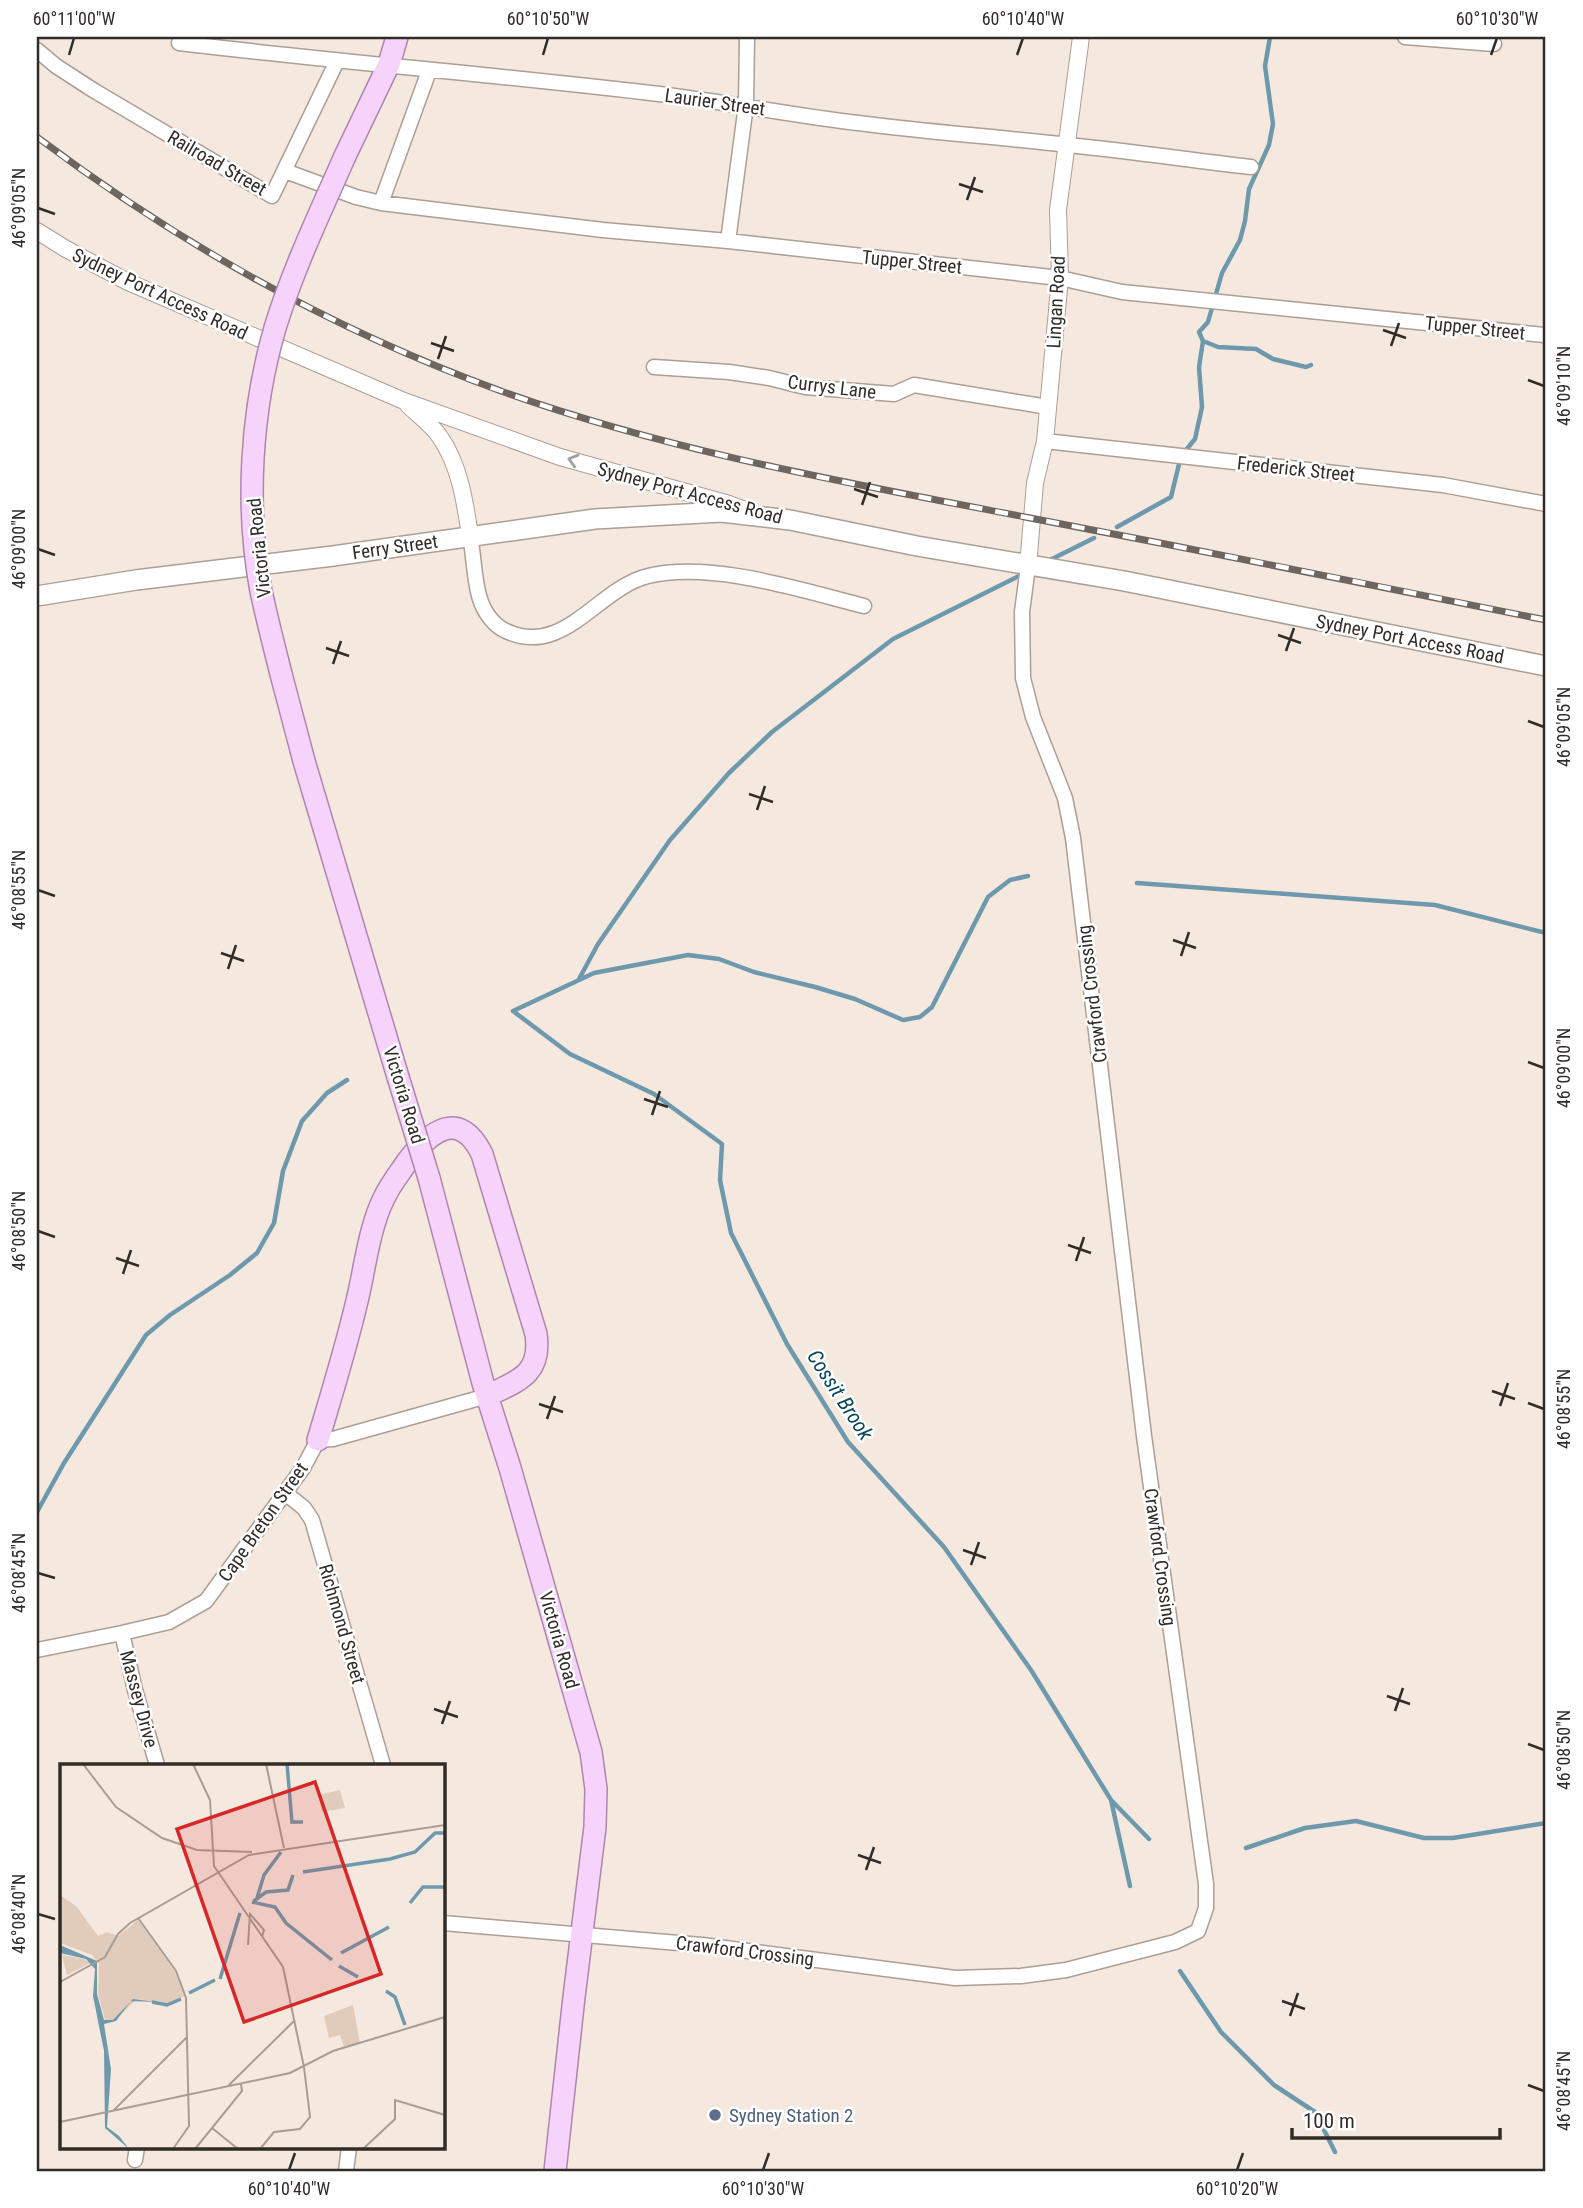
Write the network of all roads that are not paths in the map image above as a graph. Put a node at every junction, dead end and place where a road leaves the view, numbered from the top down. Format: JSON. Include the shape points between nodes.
{"nodes":[{"id":1,"x":397,"y":37,"type":"edge"},
{"id":2,"x":747,"y":37,"type":"edge"},
{"id":3,"x":1081,"y":37,"type":"edge"},
{"id":4,"x":1405,"y":37,"type":"edge"},
{"id":5,"x":179,"y":43,"type":"dead end"},
{"id":6,"x":1494,"y":44,"type":"dead end"},
{"id":7,"x":37,"y":50,"type":"edge"},
{"id":8,"x":337,"y":61,"type":"junction"},
{"id":9,"x":389,"y":64,"type":"junction"},
{"id":10,"x":429,"y":71,"type":"junction"},
{"id":11,"x":746,"y":105,"type":"junction"},
{"id":12,"x":1066,"y":144,"type":"junction"},
{"id":13,"x":1251,"y":167,"type":"dead end"},
{"id":14,"x":285,"y":171,"type":"junction"},
{"id":15,"x":381,"y":203,"type":"junction"},
{"id":16,"x":37,"y":231,"type":"edge"},
{"id":17,"x":729,"y":241,"type":"junction"},
{"id":18,"x":1060,"y":278,"type":"junction"},
{"id":19,"x":1544,"y":335,"type":"dead end"},
{"id":20,"x":654,"y":367,"type":"dead end"},
{"id":21,"x":404,"y":401,"type":"junction"},
{"id":22,"x":1048,"y":407,"type":"junction"},
{"id":23,"x":1045,"y":441,"type":"junction"},
{"id":24,"x":1546,"y":504,"type":"edge"},
{"id":25,"x":755,"y":515,"type":"junction"},
{"id":26,"x":470,"y":536,"type":"junction"},
{"id":27,"x":1028,"y":566,"type":"junction"},
{"id":28,"x":37,"y":596,"type":"edge"},
{"id":29,"x":863,"y":606,"type":"dead end"},
{"id":30,"x":1546,"y":666,"type":"edge"},
{"id":31,"x":487,"y":1396,"type":"junction"},
{"id":32,"x":318,"y":1440,"type":"junction"},
{"id":33,"x":284,"y":1492,"type":"junction"},
{"id":34,"x":122,"y":1633,"type":"junction"},
{"id":35,"x":37,"y":1650,"type":"edge"},
{"id":36,"x":157,"y":1764,"type":"edge"},
{"id":37,"x":383,"y":1764,"type":"edge"},
{"id":38,"x":444,"y":1923,"type":"edge"},
{"id":39,"x":581,"y":1935,"type":"junction"},
{"id":40,"x":349,"y":2148,"type":"edge"},
{"id":41,"x":346,"y":2171,"type":"edge"},
{"id":42,"x":555,"y":2171,"type":"edge"}],
"edges":[{"from":1,"to":9,"type":"main road","name":"Victoria Road"},
{"from":2,"to":11,"type":"street"},
{"from":3,"to":12,"type":"street","name":"Lingan Road"},
{"from":4,"to":6,"type":"street"},
{"from":5,"to":8,"type":"street","name":"Laurier Street"},
{"from":7,"to":14,"type":"street","name":"Railroad Street","via":[[93,90],[272,196]]},
{"from":8,"to":9,"type":"street","name":"Laurier Street"},
{"from":8,"to":14,"type":"street","name":"Railroad Street"},
{"from":9,"to":10,"type":"street","name":"Laurier Street"},
{"from":9,"to":31,"type":"main road","name":"Victoria Road","bridge":true,"via":[[345,156],[275,329],[258,414],[255,545],[261,589],[304,761],[429,1178]]},
{"from":10,"to":11,"type":"street","name":"Laurier Street"},
{"from":10,"to":15,"type":"street"},
{"from":11,"to":12,"type":"street","name":"Laurier Street","via":[[854,123]]},
{"from":11,"to":17,"type":"street"},
{"from":12,"to":13,"type":"street","name":"Laurier Street"},
{"from":12,"to":18,"type":"street","name":"Lingan Road","via":[[1058,210]]},
{"from":14,"to":15,"type":"street","name":"Tupper Street"},
{"from":15,"to":17,"type":"street","name":"Tupper Street"},
{"from":16,"to":21,"type":"street","name":"Sydney Port Access Road","via":[[128,282]]},
{"from":17,"to":18,"type":"street","name":"Tupper Street"},
{"from":18,"to":19,"type":"street","name":"Tupper Street","via":[[1122,292]]},
{"from":18,"to":22,"type":"street","name":"Lingan Road"},
{"from":20,"to":22,"type":"street","name":"Currys Lane","via":[[894,394],[915,384]]},
{"from":25,"to":21,"type":"street","name":"Sydney Port Access Road","one_way":true,"via":[[729,503],[560,457]]},
{"from":21,"to":26,"type":"street","via":[[439,435],[448,451],[465,498]]},
{"from":22,"to":23,"type":"street","name":"Lingan Road"},
{"from":23,"to":24,"type":"street","name":"Frederick Street","via":[[1443,485]]},
{"from":23,"to":27,"type":"street","name":"Lingan Road","via":[[1035,483]]},
{"from":25,"to":26,"type":"main road","name":"Ferry Street","via":[[721,512],[595,519]]},
{"from":25,"to":27,"type":"main road","name":"Sydney Port Access Road"},
{"from":26,"to":28,"type":"main road","name":"Ferry Street"},
{"from":26,"to":29,"type":"street","via":[[480,599],[488,616],[501,629],[520,637],[550,634],[571,625],[621,589],[646,577],[672,573],[756,580]]},
{"from":27,"to":30,"type":"main road","name":"Sydney Port Access Road"},
{"from":27,"to":39,"type":"street","name":"Crawford Crossing","via":[[1022,612],[1023,678],[1065,798],[1073,838],[1206,1908],[1198,1931],[1175,1942],[1066,1970],[1021,1976],[955,1978]]},
{"from":31,"to":32,"type":"street"},
{"from":31,"to":32,"type":"main road","via":[[531,1370],[538,1345],[482,1154],[469,1134],[447,1128],[425,1140],[383,1198]]},
{"from":31,"to":39,"type":"main road","name":"Victoria Road","via":[[591,1752],[595,1827]]},
{"from":32,"to":33,"type":"street","name":"Cape Breton Street"},
{"from":33,"to":34,"type":"street","name":"Cape Breton Street","via":[[206,1601],[169,1622]]},
{"from":33,"to":37,"type":"street","name":"Richmond Street","via":[[312,1520]]},
{"from":34,"to":35,"type":"street","name":"Cape Breton Street"},
{"from":34,"to":36,"type":"street","name":"Massey Drive"},
{"from":38,"to":39,"type":"street","name":"Crawford Crossing"},
{"from":39,"to":42,"type":"main road","name":"Victoria Road"},
{"from":40,"to":41,"type":"street"}]}
